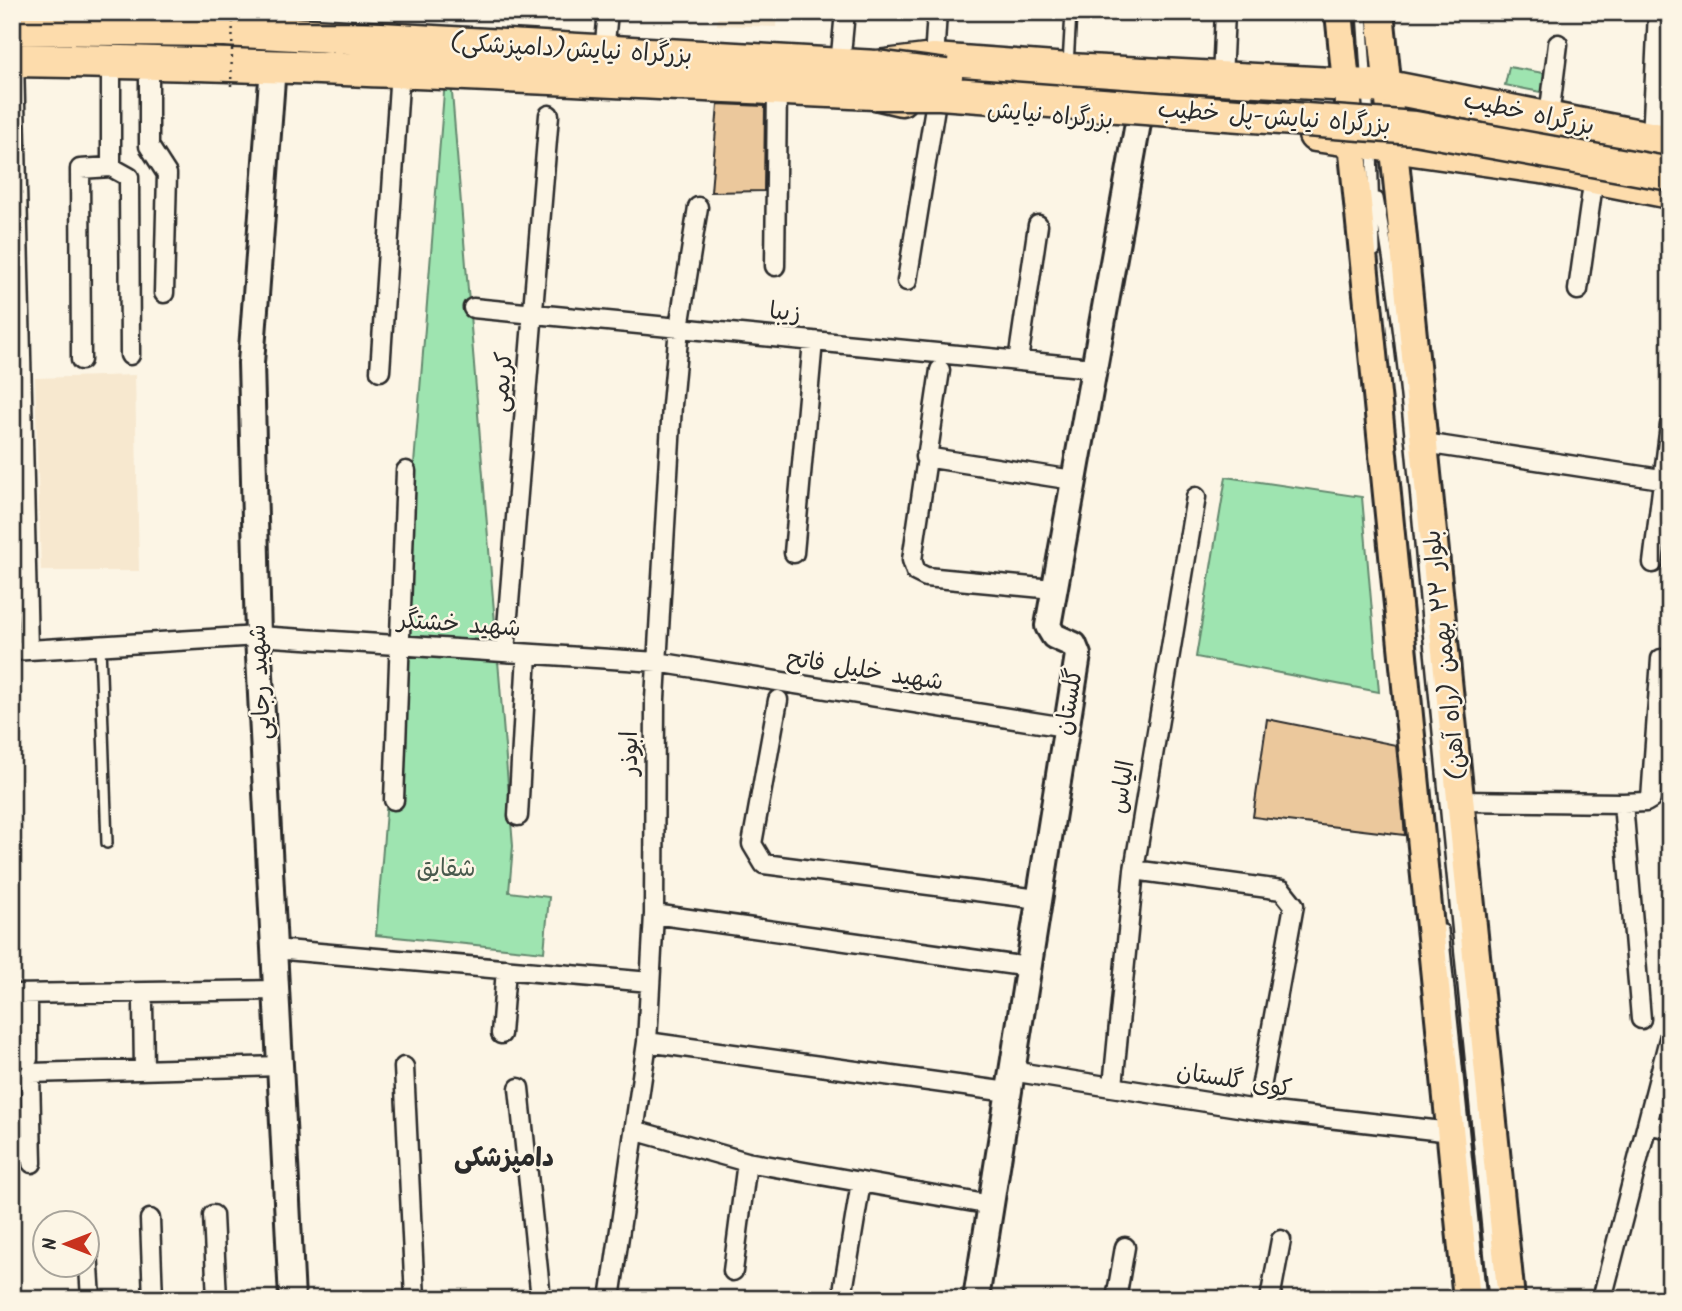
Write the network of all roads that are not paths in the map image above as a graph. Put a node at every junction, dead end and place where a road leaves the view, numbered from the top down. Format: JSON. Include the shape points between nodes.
{"nodes":[{"id":1,"x":608,"y":12,"type":"edge"},
{"id":2,"x":845,"y":12,"type":"edge"},
{"id":3,"x":937,"y":12,"type":"edge"},
{"id":4,"x":1071,"y":12,"type":"edge"},
{"id":5,"x":1225,"y":12,"type":"edge"},
{"id":6,"x":1339,"y":12,"type":"edge"},
{"id":7,"x":1356,"y":12,"type":"edge"},
{"id":8,"x":1362,"y":12,"type":"edge"},
{"id":9,"x":1658,"y":12,"type":"edge"},
{"id":10,"x":1370,"y":21,"type":"edge"},
{"id":11,"x":12,"y":28,"type":"edge"},
{"id":12,"x":1558,"y":44,"type":"dead end"},
{"id":13,"x":604,"y":52,"type":"junction"},
{"id":14,"x":13,"y":60,"type":"edge"},
{"id":15,"x":934,"y":60,"type":"junction"},
{"id":16,"x":111,"y":61,"type":"junction"},
{"id":17,"x":149,"y":62,"type":"junction"},
{"id":18,"x":840,"y":65,"type":"junction"},
{"id":19,"x":273,"y":66,"type":"junction"},
{"id":20,"x":400,"y":70,"type":"junction"},
{"id":21,"x":1068,"y":71,"type":"junction"},
{"id":22,"x":1222,"y":79,"type":"junction"},
{"id":23,"x":876,"y":80,"type":"junction"},
{"id":24,"x":1366,"y":86,"type":"junction"},
{"id":25,"x":777,"y":88,"type":"junction"},
{"id":26,"x":935,"y":107,"type":"junction"},
{"id":27,"x":1509,"y":109,"type":"junction"},
{"id":28,"x":549,"y":115,"type":"dead end"},
{"id":29,"x":1553,"y":118,"type":"junction"},
{"id":30,"x":1138,"y":123,"type":"junction"},
{"id":31,"x":1220,"y":129,"type":"junction"},
{"id":32,"x":1664,"y":147,"type":"edge"},
{"id":33,"x":1372,"y":149,"type":"junction"},
{"id":34,"x":1502,"y":161,"type":"junction"},
{"id":35,"x":111,"y":167,"type":"junction"},
{"id":36,"x":1548,"y":168,"type":"junction"},
{"id":37,"x":1670,"y":174,"type":"edge"},
{"id":38,"x":1594,"y":177,"type":"junction"},
{"id":39,"x":1670,"y":192,"type":"edge"},
{"id":40,"x":698,"y":207,"type":"dead end"},
{"id":41,"x":1038,"y":225,"type":"dead end"},
{"id":42,"x":1375,"y":258,"type":"dead end"},
{"id":43,"x":775,"y":266,"type":"dead end"},
{"id":44,"x":907,"y":281,"type":"dead end"},
{"id":45,"x":1578,"y":290,"type":"dead end"},
{"id":46,"x":164,"y":293,"type":"dead end"},
{"id":47,"x":473,"y":308,"type":"dead end"},
{"id":48,"x":533,"y":314,"type":"junction"},
{"id":49,"x":679,"y":328,"type":"junction"},
{"id":50,"x":16,"y":330,"type":"edge"},
{"id":51,"x":813,"y":341,"type":"junction"},
{"id":52,"x":130,"y":355,"type":"dead end"},
{"id":53,"x":81,"y":360,"type":"dead end"},
{"id":54,"x":1018,"y":361,"type":"junction"},
{"id":55,"x":1092,"y":368,"type":"junction"},
{"id":56,"x":940,"y":370,"type":"dead end"},
{"id":57,"x":380,"y":371,"type":"dead end"},
{"id":58,"x":1670,"y":425,"type":"edge"},
{"id":59,"x":1424,"y":443,"type":"junction"},
{"id":60,"x":925,"y":457,"type":"junction"},
{"id":61,"x":406,"y":471,"type":"dead end"},
{"id":62,"x":1661,"y":479,"type":"junction"},
{"id":63,"x":1073,"y":480,"type":"junction"},
{"id":64,"x":1196,"y":498,"type":"dead end"},
{"id":65,"x":794,"y":553,"type":"dead end"},
{"id":66,"x":1653,"y":563,"type":"dead end"},
{"id":67,"x":1053,"y":589,"type":"junction"},
{"id":68,"x":258,"y":636,"type":"junction"},
{"id":69,"x":100,"y":645,"type":"junction"},
{"id":70,"x":399,"y":645,"type":"junction"},
{"id":71,"x":20,"y":650,"type":"edge"},
{"id":72,"x":505,"y":652,"type":"junction"},
{"id":73,"x":527,"y":654,"type":"junction"},
{"id":74,"x":1661,"y":659,"type":"dead end"},
{"id":75,"x":657,"y":663,"type":"junction"},
{"id":76,"x":778,"y":700,"type":"dead end"},
{"id":77,"x":1065,"y":727,"type":"junction"},
{"id":78,"x":394,"y":800,"type":"dead end"},
{"id":79,"x":1461,"y":801,"type":"junction"},
{"id":80,"x":1623,"y":803,"type":"junction"},
{"id":81,"x":518,"y":816,"type":"dead end"},
{"id":82,"x":107,"y":842,"type":"dead end"},
{"id":83,"x":1135,"y":870,"type":"junction"},
{"id":84,"x":1038,"y":899,"type":"junction"},
{"id":85,"x":654,"y":914,"type":"junction"},
{"id":86,"x":1443,"y":920,"type":"dead end"},
{"id":87,"x":274,"y":949,"type":"junction"},
{"id":88,"x":1028,"y":967,"type":"junction"},
{"id":89,"x":506,"y":969,"type":"junction"},
{"id":90,"x":650,"y":982,"type":"junction"},
{"id":91,"x":276,"y":990,"type":"junction"},
{"id":92,"x":20,"y":994,"type":"edge"},
{"id":93,"x":143,"y":1004,"type":"dead end"},
{"id":94,"x":1641,"y":1019,"type":"dead end"},
{"id":95,"x":501,"y":1034,"type":"dead end"},
{"id":96,"x":1670,"y":1035,"type":"edge"},
{"id":97,"x":647,"y":1042,"type":"junction"},
{"id":98,"x":1667,"y":1054,"type":"edge"},
{"id":99,"x":28,"y":1059,"type":"dead end"},
{"id":100,"x":280,"y":1066,"type":"junction"},
{"id":101,"x":404,"y":1066,"type":"dead end"},
{"id":102,"x":144,"y":1070,"type":"junction"},
{"id":103,"x":1010,"y":1081,"type":"junction"},
{"id":104,"x":1113,"y":1086,"type":"junction"},
{"id":105,"x":519,"y":1087,"type":"dead end"},
{"id":106,"x":1257,"y":1110,"type":"junction"},
{"id":107,"x":1647,"y":1124,"type":"junction"},
{"id":108,"x":1670,"y":1129,"type":"edge"},
{"id":109,"x":637,"y":1131,"type":"junction"},
{"id":110,"x":1451,"y":1132,"type":"junction"},
{"id":111,"x":747,"y":1162,"type":"junction"},
{"id":112,"x":32,"y":1163,"type":"dead end"},
{"id":113,"x":860,"y":1182,"type":"junction"},
{"id":114,"x":991,"y":1205,"type":"junction"},
{"id":115,"x":213,"y":1215,"type":"dead end"},
{"id":116,"x":150,"y":1219,"type":"dead end"},
{"id":117,"x":1281,"y":1240,"type":"dead end"},
{"id":118,"x":1125,"y":1247,"type":"dead end"},
{"id":119,"x":733,"y":1271,"type":"dead end"},
{"id":120,"x":89,"y":1280,"type":"edge"},
{"id":121,"x":845,"y":1285,"type":"dead end"},
{"id":122,"x":90,"y":1299,"type":"edge"},
{"id":123,"x":153,"y":1299,"type":"edge"},
{"id":124,"x":217,"y":1299,"type":"edge"},
{"id":125,"x":292,"y":1299,"type":"edge"},
{"id":126,"x":415,"y":1299,"type":"edge"},
{"id":127,"x":541,"y":1299,"type":"edge"},
{"id":128,"x":610,"y":1299,"type":"edge"},
{"id":129,"x":976,"y":1299,"type":"edge"},
{"id":130,"x":1116,"y":1299,"type":"edge"},
{"id":131,"x":1270,"y":1299,"type":"edge"},
{"id":132,"x":1467,"y":1299,"type":"edge"},
{"id":133,"x":1481,"y":1299,"type":"edge"},
{"id":134,"x":1494,"y":1299,"type":"edge"},
{"id":135,"x":1511,"y":1299,"type":"edge"},
{"id":136,"x":1602,"y":1299,"type":"edge"}],
"edges":[{"from":1,"to":13,"type":"street"},
{"from":2,"to":18,"type":"street"},
{"from":3,"to":15,"type":"street"},
{"from":4,"to":21,"type":"lane"},
{"from":5,"to":22,"type":"street"},
{"from":6,"to":24,"type":"main road","name":"بلوار ۲۲ بهمن (راه آهن)"},
{"from":7,"to":10,"type":"lane"},
{"from":8,"to":10,"type":"lane"},
{"from":9,"to":32,"type":"street"},
{"from":10,"to":24,"type":"main road","name":"بلوار ۲۲ بهمن (راه آهن)"},
{"from":11,"to":13,"type":"highway","name":"بزرگراه نیایش(دامپزشکی)","via":[[265,27]]},
{"from":12,"to":29,"type":"street"},
{"from":13,"to":18,"type":"highway","name":"بزرگراه نیایش(دامپزشکی)"},
{"from":14,"to":16,"type":"highway","name":"بزرگراه نیایش(دامپزشکی)"},
{"from":14,"to":50,"type":"street"},
{"from":15,"to":21,"type":"highway","name":"بزرگراه نیایش"},
{"from":15,"to":23,"type":"highway","name":"بزرگراه نیایش"},
{"from":16,"to":17,"type":"highway","name":"بزرگراه نیایش(دامپزشکی)"},
{"from":16,"to":35,"type":"street"},
{"from":17,"to":19,"type":"highway","name":"بزرگراه نیایش(دامپزشکی)"},
{"from":17,"to":46,"type":"street","via":[[149,146],[167,174]]},
{"from":18,"to":23,"type":"highway","name":"بزرگراه نیایش(دامپزشکی)"},
{"from":19,"to":20,"type":"highway","name":"بزرگراه نیایش(دامپزشکی)"},
{"from":19,"to":68,"type":"main road","name":"شهید رجایی","via":[[251,363]]},
{"from":20,"to":25,"type":"highway","name":"بزرگراه نیایش(دامپزشکی)"},
{"from":20,"to":57,"type":"street"},
{"from":21,"to":22,"type":"highway","name":"بزرگراه نیایش"},
{"from":22,"to":24,"type":"highway","name":"بزرگراه نیایش"},
{"from":22,"to":31,"type":"highway"},
{"from":23,"to":25,"type":"highway","name":"بزرگراه نیایش(دامپزشکی)"},
{"from":23,"to":26,"type":"highway","name":"بزرگراه نیایش"},
{"from":23,"to":32,"type":"highway","name":"بزرگراه نیایش-پل خطیب","bridge":true,"via":[[1417,111]]},
{"from":23,"to":37,"type":"highway","name":"بزرگراه نیایش-پل خطیب","bridge":true,"via":[[940,93],[1415,128]]},
{"from":24,"to":27,"type":"highway","name":"بزرگراه خطیب"},
{"from":24,"to":33,"type":"main road","name":"بلوار ۲۲ بهمن (راه آهن)"},
{"from":24,"to":33,"type":"main road","name":"بلوار ۲۲ بهمن (راه آهن)"},
{"from":25,"to":43,"type":"street"},
{"from":26,"to":30,"type":"highway","name":"بزرگراه نیایش"},
{"from":26,"to":44,"type":"street"},
{"from":27,"to":29,"type":"highway","name":"بزرگراه خطیب"},
{"from":27,"to":34,"type":"highway","via":[[1522,134],[1516,150]]},
{"from":28,"to":48,"type":"street","name":"کریمی"},
{"from":29,"to":32,"type":"highway","name":"بزرگراه خطیب"},
{"from":29,"to":36,"type":"highway","via":[[1541,121],[1529,133],[1527,149]]},
{"from":30,"to":31,"type":"highway","name":"بزرگراه نیایش"},
{"from":30,"to":55,"type":"main road","name":"گلستان"},
{"from":31,"to":33,"type":"highway","name":"بزرگراه نیایش"},
{"from":33,"to":34,"type":"highway","name":"بزرگراه خطیب"},
{"from":33,"to":42,"type":"lane"},
{"from":33,"to":59,"type":"main road","name":"بلوار ۲۲ بهمن (راه آهن)"},
{"from":33,"to":110,"type":"main road","name":"بلوار ۲۲ بهمن (راه آهن)"},
{"from":33,"to":134,"type":"lane","via":[[1399,341]]},
{"from":34,"to":36,"type":"highway","name":"بزرگراه خطیب"},
{"from":35,"to":52,"type":"street","via":[[129,177]]},
{"from":35,"to":53,"type":"street","via":[[80,169]]},
{"from":36,"to":38,"type":"highway","name":"بزرگراه خطیب"},
{"from":38,"to":39,"type":"highway","name":"بزرگراه خطیب"},
{"from":38,"to":45,"type":"street"},
{"from":40,"to":49,"type":"street","name":"ابوذر"},
{"from":41,"to":54,"type":"street"},
{"from":47,"to":48,"type":"street","name":"زیبا"},
{"from":48,"to":49,"type":"street","name":"زیبا"},
{"from":48,"to":72,"type":"street","name":"کریمی"},
{"from":49,"to":51,"type":"street","name":"زیبا"},
{"from":49,"to":75,"type":"street","name":"ابوذر"},
{"from":50,"to":71,"type":"street"},
{"from":51,"to":54,"type":"street","name":"زیبا"},
{"from":51,"to":65,"type":"street"},
{"from":54,"to":55,"type":"street","name":"زیبا"},
{"from":55,"to":63,"type":"main road","name":"گلستان"},
{"from":56,"to":60,"type":"street"},
{"from":58,"to":62,"type":"street"},
{"from":59,"to":62,"type":"street"},
{"from":59,"to":79,"type":"main road","name":"بلوار ۲۲ بهمن (راه آهن)"},
{"from":60,"to":63,"type":"street"},
{"from":60,"to":67,"type":"street","via":[[912,559],[916,572],[926,577]]},
{"from":61,"to":70,"type":"street"},
{"from":62,"to":66,"type":"street"},
{"from":63,"to":67,"type":"main road","name":"گلستان"},
{"from":64,"to":83,"type":"street","name":"الیاس"},
{"from":67,"to":77,"type":"main road","name":"گلستان","via":[[1050,633],[1078,649]]},
{"from":68,"to":69,"type":"street","name":"شهید خشتگر"},
{"from":68,"to":70,"type":"street","name":"شهید خشتگر"},
{"from":68,"to":87,"type":"main road","name":"شهید رجایی"},
{"from":69,"to":71,"type":"street","name":"شهید خشتگر"},
{"from":69,"to":82,"type":"lane"},
{"from":70,"to":72,"type":"street","name":"شهید خشتگر"},
{"from":70,"to":78,"type":"street"},
{"from":72,"to":73,"type":"street","name":"شهید خشتگر"},
{"from":73,"to":75,"type":"street","name":"شهید خشتگر"},
{"from":73,"to":81,"type":"street"},
{"from":74,"to":80,"type":"street","via":[[1653,794],[1646,802]]},
{"from":75,"to":77,"type":"street","name":"شهید خلیل فاتح"},
{"from":75,"to":85,"type":"street","name":"ابوذر"},
{"from":76,"to":84,"type":"street","via":[[752,845],[764,864]]},
{"from":77,"to":84,"type":"main road","name":"گلستان"},
{"from":79,"to":80,"type":"street"},
{"from":79,"to":135,"type":"main road","name":"بلوار ۲۲ بهمن (راه آهن)"},
{"from":80,"to":94,"type":"street"},
{"from":83,"to":104,"type":"street","name":"الیاس"},
{"from":83,"to":106,"type":"street","via":[[1282,890],[1294,905]]},
{"from":84,"to":88,"type":"main road","name":"گلستان"},
{"from":85,"to":88,"type":"street"},
{"from":85,"to":90,"type":"street","name":"ابوذر"},
{"from":86,"to":133,"type":"lane"},
{"from":87,"to":89,"type":"street"},
{"from":87,"to":91,"type":"main road","name":"شهید رجایی"},
{"from":88,"to":103,"type":"main road","name":"گلستان"},
{"from":89,"to":90,"type":"street"},
{"from":89,"to":95,"type":"street"},
{"from":90,"to":97,"type":"street","name":"ابوذر"},
{"from":91,"to":92,"type":"street"},
{"from":91,"to":100,"type":"main road","name":"شهید رجایی"},
{"from":92,"to":99,"type":"street"},
{"from":93,"to":102,"type":"street"},
{"from":96,"to":98,"type":"street"},
{"from":97,"to":103,"type":"street","name":"کوی گلستان"},
{"from":97,"to":109,"type":"street","name":"ابوذر"},
{"from":98,"to":107,"type":"street"},
{"from":100,"to":102,"type":"street"},
{"from":100,"to":125,"type":"main road","name":"شهید رجایی"},
{"from":101,"to":126,"type":"street"},
{"from":102,"to":112,"type":"street","via":[[30,1073]]},
{"from":103,"to":104,"type":"street","name":"کوی گلستان"},
{"from":103,"to":114,"type":"main road","name":"گلستان"},
{"from":104,"to":106,"type":"street","name":"کوی گلستان"},
{"from":105,"to":127,"type":"street"},
{"from":106,"to":110,"type":"street","name":"کوی گلستان"},
{"from":107,"to":108,"type":"street"},
{"from":107,"to":136,"type":"street"},
{"from":109,"to":111,"type":"street"},
{"from":109,"to":128,"type":"street","name":"ابوذر"},
{"from":110,"to":132,"type":"main road","name":"بلوار ۲۲ بهمن (راه آهن)"},
{"from":111,"to":113,"type":"street"},
{"from":111,"to":119,"type":"street"},
{"from":113,"to":114,"type":"street"},
{"from":113,"to":121,"type":"street"},
{"from":114,"to":129,"type":"main road","name":"گلستان"},
{"from":115,"to":124,"type":"street"},
{"from":116,"to":123,"type":"street"},
{"from":117,"to":131,"type":"street"},
{"from":118,"to":130,"type":"street"},
{"from":120,"to":122,"type":"street"}]}
